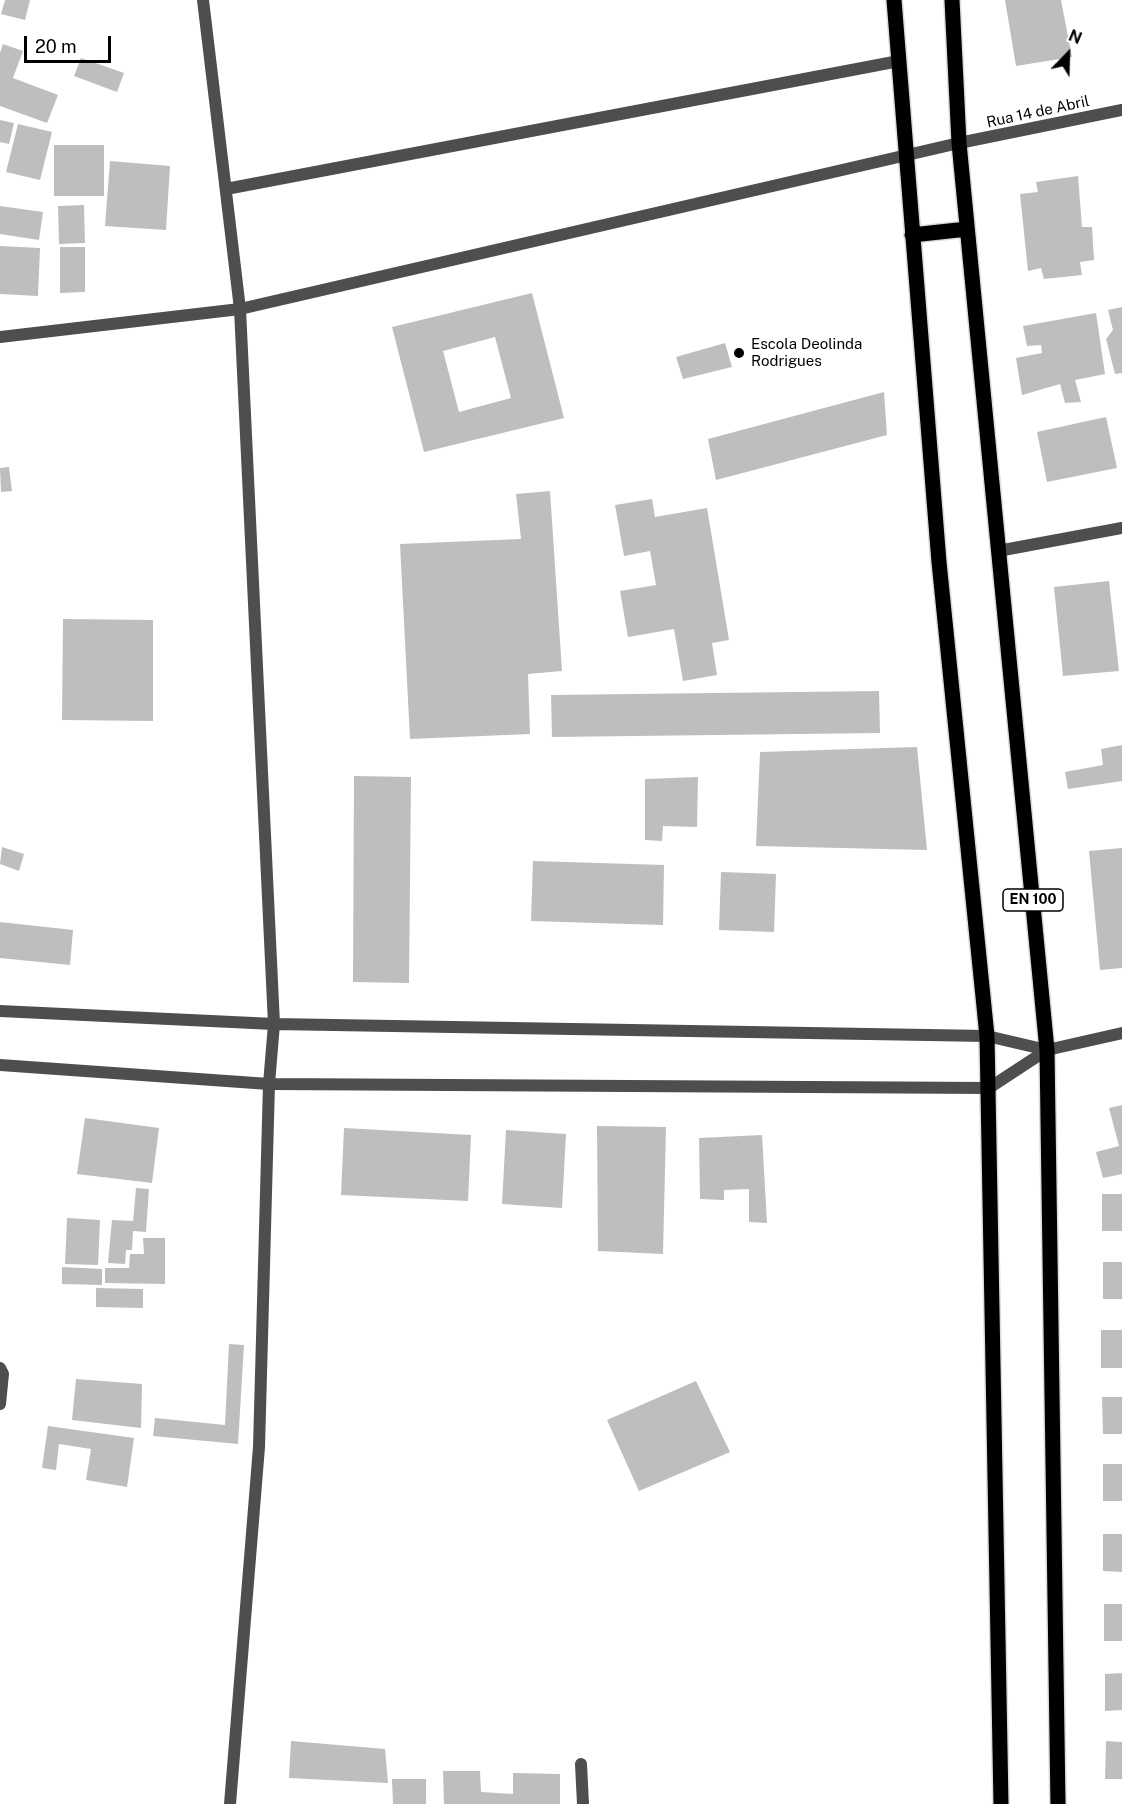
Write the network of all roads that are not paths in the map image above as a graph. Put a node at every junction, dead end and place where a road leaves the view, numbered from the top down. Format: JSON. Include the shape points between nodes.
{"nodes":[{"id":1,"x":203,"y":0,"type":"edge"},
{"id":2,"x":894,"y":0,"type":"edge"},
{"id":3,"x":952,"y":0,"type":"edge"},
{"id":4,"x":899,"y":61,"type":"junction"},
{"id":5,"x":1122,"y":110,"type":"edge"},
{"id":6,"x":959,"y":143,"type":"junction"},
{"id":7,"x":905,"y":156,"type":"junction"},
{"id":8,"x":226,"y":189,"type":"junction"},
{"id":9,"x":967,"y":229,"type":"junction"},
{"id":10,"x":912,"y":235,"type":"junction"},
{"id":11,"x":240,"y":309,"type":"junction"},
{"id":12,"x":0,"y":337,"type":"edge"},
{"id":13,"x":1122,"y":528,"type":"edge"},
{"id":14,"x":998,"y":552,"type":"junction"},
{"id":15,"x":0,"y":1011,"type":"edge"},
{"id":16,"x":274,"y":1024,"type":"junction"},
{"id":17,"x":1122,"y":1033,"type":"edge"},
{"id":18,"x":987,"y":1036,"type":"junction"},
{"id":19,"x":1047,"y":1050,"type":"junction"},
{"id":20,"x":0,"y":1065,"type":"edge"},
{"id":21,"x":269,"y":1084,"type":"junction"},
{"id":22,"x":989,"y":1089,"type":"junction"},
{"id":23,"x":0,"y":1368,"type":"edge"},
{"id":24,"x":0,"y":1404,"type":"edge"},
{"id":25,"x":581,"y":1764,"type":"dead end"},
{"id":26,"x":230,"y":1804,"type":"edge"},
{"id":27,"x":583,"y":1804,"type":"edge"},
{"id":28,"x":1001,"y":1804,"type":"edge"},
{"id":29,"x":1058,"y":1804,"type":"edge"}],
"edges":[{"from":1,"to":8,"type":"street"},
{"from":2,"to":4,"type":"main road"},
{"from":3,"to":6,"type":"main road","number":"EN 100"},
{"from":4,"to":7,"type":"main road"},
{"from":4,"to":8,"type":"street"},
{"from":5,"to":6,"type":"street","name":"Rua 14 de Abril"},
{"from":6,"to":7,"type":"street","name":"Rua 14 de Abril"},
{"from":6,"to":9,"type":"main road","number":"EN 100"},
{"from":7,"to":10,"type":"main road"},
{"from":7,"to":11,"type":"street","name":"Rua 14 de Abril"},
{"from":8,"to":11,"type":"street"},
{"from":9,"to":10,"type":"main road"},
{"from":9,"to":14,"type":"main road","number":"EN 100"},
{"from":10,"to":18,"type":"main road","via":[[939,562]]},
{"from":11,"to":12,"type":"street","name":"Rua 14 de Abril"},
{"from":11,"to":16,"type":"street"},
{"from":13,"to":14,"type":"street"},
{"from":14,"to":19,"type":"main road","number":"EN 100"},
{"from":15,"to":16,"type":"street"},
{"from":16,"to":18,"type":"street"},
{"from":16,"to":21,"type":"street"},
{"from":17,"to":19,"type":"street"},
{"from":18,"to":19,"type":"street"},
{"from":18,"to":22,"type":"main road"},
{"from":19,"to":22,"type":"street"},
{"from":19,"to":29,"type":"main road","number":"EN 100"},
{"from":20,"to":21,"type":"street"},
{"from":21,"to":22,"type":"street"},
{"from":21,"to":26,"type":"street","via":[[259,1447]]},
{"from":22,"to":28,"type":"main road"},
{"from":23,"to":24,"type":"street"},
{"from":25,"to":27,"type":"street"}]}
